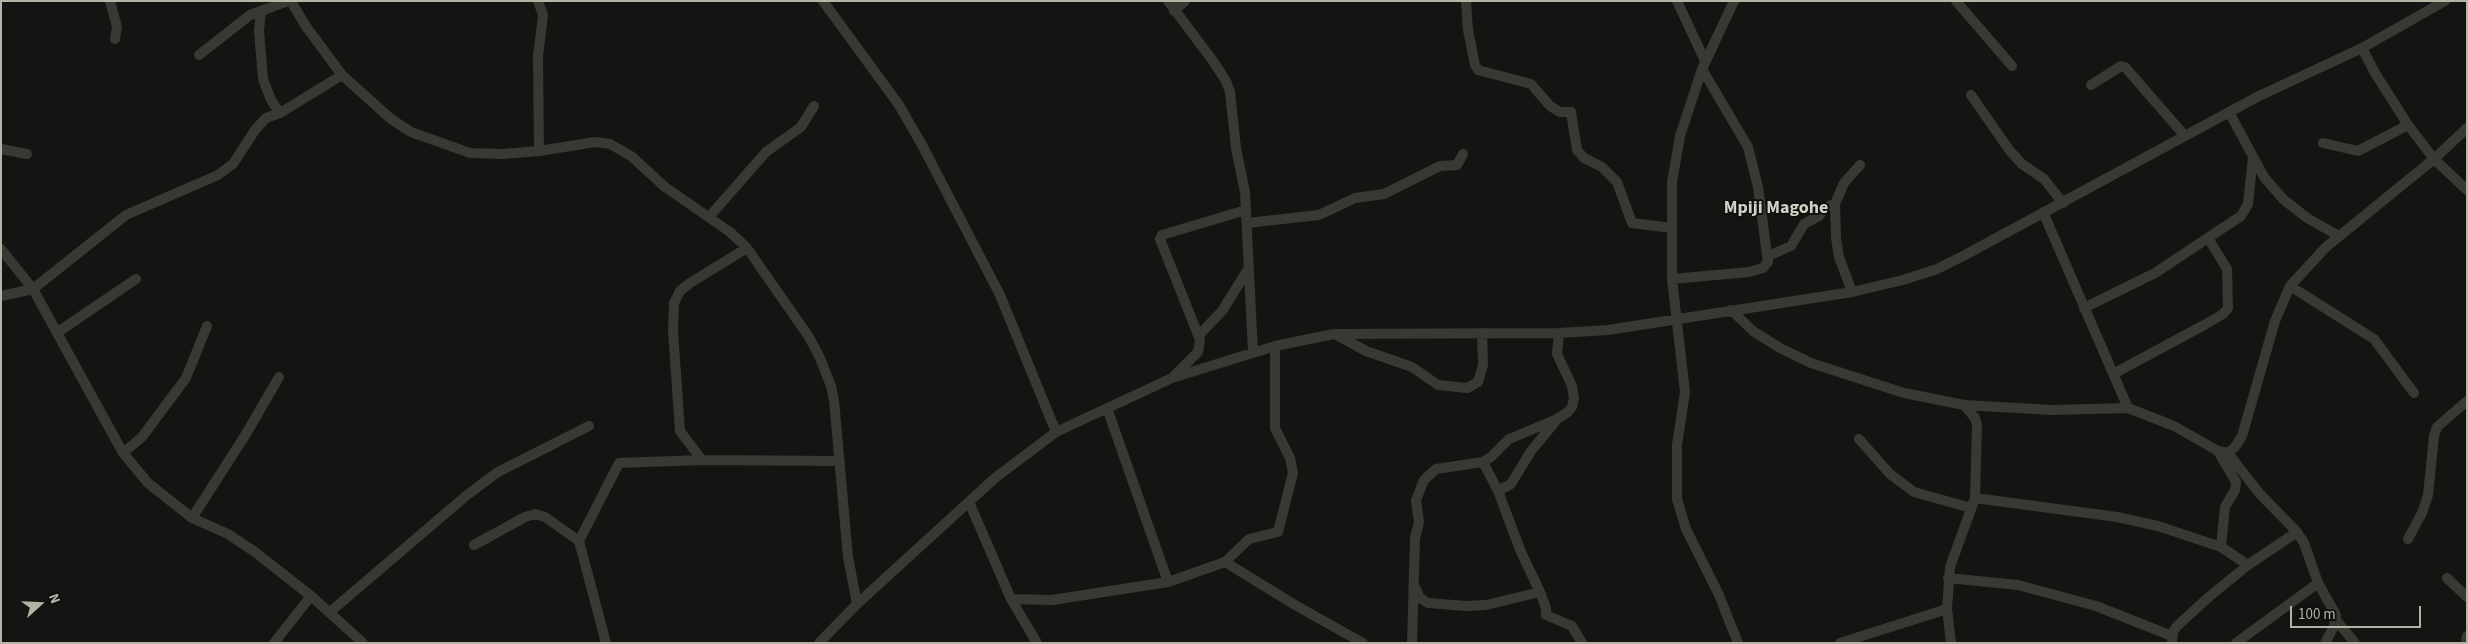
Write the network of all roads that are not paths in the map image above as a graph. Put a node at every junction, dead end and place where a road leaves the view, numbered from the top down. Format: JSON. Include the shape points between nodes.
{"nodes":[{"id":1,"x":110,"y":1,"type":"edge"},
{"id":2,"x":290,"y":1,"type":"edge"},
{"id":3,"x":538,"y":1,"type":"edge"},
{"id":4,"x":823,"y":1,"type":"edge"},
{"id":5,"x":1168,"y":1,"type":"edge"},
{"id":6,"x":1185,"y":1,"type":"edge"},
{"id":7,"x":1466,"y":1,"type":"edge"},
{"id":8,"x":1677,"y":1,"type":"edge"},
{"id":9,"x":1734,"y":1,"type":"edge"},
{"id":10,"x":1956,"y":1,"type":"edge"},
{"id":11,"x":2445,"y":1,"type":"edge"},
{"id":12,"x":1174,"y":10,"type":"junction"},
{"id":13,"x":261,"y":11,"type":"junction"},
{"id":14,"x":115,"y":38,"type":"dead end"},
{"id":15,"x":2362,"y":48,"type":"junction"},
{"id":16,"x":199,"y":55,"type":"dead end"},
{"id":17,"x":1704,"y":65,"type":"junction"},
{"id":18,"x":2012,"y":66,"type":"dead end"},
{"id":19,"x":342,"y":75,"type":"junction"},
{"id":20,"x":2091,"y":85,"type":"dead end"},
{"id":21,"x":1971,"y":95,"type":"dead end"},
{"id":22,"x":814,"y":106,"type":"dead end"},
{"id":23,"x":2229,"y":112,"type":"junction"},
{"id":24,"x":280,"y":113,"type":"junction"},
{"id":25,"x":2408,"y":125,"type":"junction"},
{"id":26,"x":2467,"y":128,"type":"edge"},
{"id":27,"x":2185,"y":136,"type":"junction"},
{"id":28,"x":2323,"y":143,"type":"dead end"},
{"id":29,"x":1,"y":149,"type":"edge"},
{"id":30,"x":539,"y":151,"type":"junction"},
{"id":31,"x":27,"y":154,"type":"dead end"},
{"id":32,"x":1463,"y":154,"type":"dead end"},
{"id":33,"x":2253,"y":157,"type":"junction"},
{"id":34,"x":2434,"y":159,"type":"junction"},
{"id":35,"x":1860,"y":164,"type":"dead end"},
{"id":36,"x":2467,"y":190,"type":"edge"},
{"id":37,"x":2063,"y":203,"type":"junction"},
{"id":38,"x":1836,"y":204,"type":"junction"},
{"id":39,"x":1246,"y":210,"type":"junction"},
{"id":40,"x":2043,"y":212,"type":"junction"},
{"id":41,"x":709,"y":217,"type":"junction"},
{"id":42,"x":1246,"y":223,"type":"junction"},
{"id":43,"x":1672,"y":228,"type":"junction"},
{"id":44,"x":2339,"y":236,"type":"junction"},
{"id":45,"x":2208,"y":238,"type":"junction"},
{"id":46,"x":747,"y":248,"type":"junction"},
{"id":47,"x":1,"y":249,"type":"edge"},
{"id":48,"x":1768,"y":256,"type":"junction"},
{"id":49,"x":1247,"y":271,"type":"junction"},
{"id":50,"x":1672,"y":278,"type":"junction"},
{"id":51,"x":136,"y":279,"type":"dead end"},
{"id":52,"x":2290,"y":286,"type":"junction"},
{"id":53,"x":32,"y":289,"type":"junction"},
{"id":54,"x":1852,"y":292,"type":"junction"},
{"id":55,"x":1,"y":296,"type":"edge"},
{"id":56,"x":2084,"y":308,"type":"junction"},
{"id":57,"x":1731,"y":310,"type":"junction"},
{"id":58,"x":1675,"y":320,"type":"junction"},
{"id":59,"x":207,"y":326,"type":"dead end"},
{"id":60,"x":58,"y":332,"type":"junction"},
{"id":61,"x":1482,"y":333,"type":"junction"},
{"id":62,"x":1558,"y":333,"type":"junction"},
{"id":63,"x":1334,"y":334,"type":"junction"},
{"id":64,"x":1199,"y":335,"type":"junction"},
{"id":65,"x":1275,"y":346,"type":"junction"},
{"id":66,"x":1253,"y":352,"type":"junction"},
{"id":67,"x":2113,"y":374,"type":"junction"},
{"id":68,"x":278,"y":377,"type":"dead end"},
{"id":69,"x":1172,"y":378,"type":"junction"},
{"id":70,"x":2414,"y":393,"type":"dead end"},
{"id":71,"x":2467,"y":401,"type":"edge"},
{"id":72,"x":1964,"y":405,"type":"junction"},
{"id":73,"x":1107,"y":408,"type":"junction"},
{"id":74,"x":2128,"y":408,"type":"junction"},
{"id":75,"x":1557,"y":419,"type":"junction"},
{"id":76,"x":589,"y":426,"type":"dead end"},
{"id":77,"x":1056,"y":432,"type":"junction"},
{"id":78,"x":1859,"y":439,"type":"dead end"},
{"id":79,"x":122,"y":452,"type":"junction"},
{"id":80,"x":2223,"y":452,"type":"junction"},
{"id":81,"x":702,"y":460,"type":"junction"},
{"id":82,"x":838,"y":461,"type":"junction"},
{"id":83,"x":1483,"y":462,"type":"junction"},
{"id":84,"x":1498,"y":491,"type":"junction"},
{"id":85,"x":1975,"y":498,"type":"junction"},
{"id":86,"x":969,"y":502,"type":"junction"},
{"id":87,"x":1971,"y":508,"type":"junction"},
{"id":88,"x":192,"y":518,"type":"junction"},
{"id":89,"x":2297,"y":532,"type":"junction"},
{"id":90,"x":2408,"y":539,"type":"dead end"},
{"id":91,"x":579,"y":541,"type":"junction"},
{"id":92,"x":474,"y":545,"type":"dead end"},
{"id":93,"x":2221,"y":547,"type":"junction"},
{"id":94,"x":1225,"y":562,"type":"junction"},
{"id":95,"x":2248,"y":565,"type":"junction"},
{"id":96,"x":1948,"y":578,"type":"junction"},
{"id":97,"x":2447,"y":578,"type":"dead end"},
{"id":98,"x":1168,"y":582,"type":"junction"},
{"id":99,"x":2318,"y":583,"type":"junction"},
{"id":100,"x":1415,"y":587,"type":"junction"},
{"id":101,"x":1540,"y":592,"type":"junction"},
{"id":102,"x":311,"y":596,"type":"junction"},
{"id":103,"x":2467,"y":597,"type":"edge"},
{"id":104,"x":1011,"y":599,"type":"junction"},
{"id":105,"x":856,"y":604,"type":"junction"},
{"id":106,"x":1947,"y":609,"type":"junction"},
{"id":107,"x":330,"y":612,"type":"junction"},
{"id":108,"x":2336,"y":620,"type":"junction"},
{"id":109,"x":2467,"y":636,"type":"edge"},
{"id":110,"x":2172,"y":639,"type":"edge"},
{"id":111,"x":274,"y":643,"type":"edge"},
{"id":112,"x":363,"y":643,"type":"edge"},
{"id":113,"x":606,"y":643,"type":"edge"},
{"id":114,"x":819,"y":643,"type":"edge"},
{"id":115,"x":1037,"y":643,"type":"edge"},
{"id":116,"x":1362,"y":643,"type":"edge"},
{"id":117,"x":1412,"y":643,"type":"edge"},
{"id":118,"x":1582,"y":643,"type":"edge"},
{"id":119,"x":1738,"y":643,"type":"edge"},
{"id":120,"x":1840,"y":643,"type":"edge"},
{"id":121,"x":1951,"y":643,"type":"edge"},
{"id":122,"x":2236,"y":643,"type":"edge"},
{"id":123,"x":2325,"y":643,"type":"edge"},
{"id":124,"x":2355,"y":643,"type":"edge"},
{"id":125,"x":2466,"y":643,"type":"edge"}],
"edges":[{"from":1,"to":14,"type":"street","via":[[117,27]]},
{"from":2,"to":13,"type":"street"},
{"from":2,"to":19,"type":"street"},
{"from":3,"to":30,"type":"street","via":[[542,15],[538,56]]},
{"from":4,"to":77,"type":"street","via":[[899,105],[922,145],[1000,295]]},
{"from":5,"to":12,"type":"street"},
{"from":6,"to":12,"type":"street"},
{"from":7,"to":43,"type":"street","via":[[1468,30],[1478,70],[1531,84],[1550,106],[1560,112],[1571,112],[1577,150],[1617,182],[1632,223]]},
{"from":8,"to":17,"type":"street"},
{"from":9,"to":17,"type":"street"},
{"from":10,"to":18,"type":"street"},
{"from":11,"to":15,"type":"street"},
{"from":12,"to":39,"type":"street","via":[[1226,81]]},
{"from":13,"to":16,"type":"street","via":[[234,25]]},
{"from":13,"to":24,"type":"street","via":[[259,31],[263,79],[270,100]]},
{"from":15,"to":23,"type":"street"},
{"from":15,"to":25,"type":"street"},
{"from":17,"to":43,"type":"street","via":[[1680,136],[1672,182]]},
{"from":17,"to":48,"type":"street","via":[[1748,147],[1758,187]]},
{"from":19,"to":24,"type":"street"},
{"from":19,"to":30,"type":"street","via":[[391,119],[433,141],[470,153]]},
{"from":20,"to":27,"type":"street","via":[[2121,66],[2125,67]]},
{"from":21,"to":37,"type":"street","via":[[2010,151],[2044,179]]},
{"from":22,"to":41,"type":"street","via":[[801,127],[766,152]]},
{"from":23,"to":27,"type":"street"},
{"from":23,"to":33,"type":"street"},
{"from":24,"to":53,"type":"street","via":[[266,118],[233,164],[218,175],[126,214]]},
{"from":25,"to":28,"type":"street","via":[[2358,151]]},
{"from":25,"to":34,"type":"street"},
{"from":26,"to":34,"type":"street"},
{"from":27,"to":37,"type":"street"},
{"from":29,"to":31,"type":"street"},
{"from":30,"to":41,"type":"street","via":[[596,142],[610,144],[631,156],[686,204]]},
{"from":32,"to":42,"type":"street","via":[[1457,165],[1440,166],[1384,194],[1355,198],[1320,216]]},
{"from":33,"to":44,"type":"street","via":[[2264,177],[2283,199],[2307,218]]},
{"from":33,"to":45,"type":"street","via":[[2246,210]]},
{"from":34,"to":36,"type":"street"},
{"from":34,"to":44,"type":"street"},
{"from":35,"to":38,"type":"street","via":[[1844,183]]},
{"from":37,"to":40,"type":"street"},
{"from":38,"to":48,"type":"street","via":[[1826,207],[1819,216],[1804,224],[1791,246]]},
{"from":38,"to":54,"type":"street","via":[[1839,257]]},
{"from":39,"to":42,"type":"street"},
{"from":39,"to":64,"type":"street","via":[[1162,235],[1160,239]]},
{"from":40,"to":54,"type":"street","via":[[1937,269]]},
{"from":40,"to":56,"type":"street"},
{"from":41,"to":46,"type":"street"},
{"from":42,"to":49,"type":"street"},
{"from":43,"to":50,"type":"street"},
{"from":44,"to":52,"type":"street"},
{"from":45,"to":56,"type":"street","via":[[2155,273]]},
{"from":45,"to":67,"type":"street","via":[[2227,269],[2228,308],[2206,324]]},
{"from":46,"to":81,"type":"street","via":[[690,283],[680,291],[674,303],[672,331],[680,431]]},
{"from":46,"to":82,"type":"street","via":[[820,358],[834,400]]},
{"from":47,"to":53,"type":"street"},
{"from":48,"to":50,"type":"street","via":[[1766,266],[1749,272]]},
{"from":49,"to":64,"type":"street","via":[[1222,311]]},
{"from":49,"to":66,"type":"street"},
{"from":50,"to":58,"type":"street"},
{"from":51,"to":60,"type":"street"},
{"from":52,"to":70,"type":"street","via":[[2374,339]]},
{"from":52,"to":80,"type":"street","via":[[2275,322],[2242,436],[2235,447]]},
{"from":53,"to":55,"type":"street"},
{"from":53,"to":60,"type":"street"},
{"from":54,"to":57,"type":"street"},
{"from":56,"to":67,"type":"street"},
{"from":57,"to":58,"type":"street"},
{"from":57,"to":72,"type":"street","via":[[1753,331],[1811,363],[1904,393]]},
{"from":58,"to":62,"type":"street","via":[[1608,330]]},
{"from":58,"to":119,"type":"street","via":[[1685,392],[1676,445],[1677,499],[1686,529],[1719,595]]},
{"from":59,"to":79,"type":"street","via":[[186,378],[142,437]]},
{"from":60,"to":79,"type":"street"},
{"from":61,"to":62,"type":"street"},
{"from":61,"to":63,"type":"street"},
{"from":61,"to":63,"type":"street","via":[[1483,366],[1478,382],[1467,388],[1438,385],[1412,367],[1366,351]]},
{"from":62,"to":75,"type":"street","via":[[1557,354],[1574,398],[1572,407]]},
{"from":63,"to":65,"type":"street"},
{"from":64,"to":69,"type":"street","via":[[1198,352]]},
{"from":65,"to":66,"type":"street"},
{"from":65,"to":94,"type":"street","via":[[1275,428],[1290,458],[1293,473],[1278,532],[1249,539]]},
{"from":66,"to":69,"type":"street"},
{"from":67,"to":74,"type":"street"},
{"from":68,"to":88,"type":"street"},
{"from":69,"to":73,"type":"street"},
{"from":71,"to":90,"type":"street","via":[[2437,427],[2428,495]]},
{"from":72,"to":74,"type":"street","via":[[2052,410]]},
{"from":72,"to":85,"type":"street","via":[[1977,425]]},
{"from":73,"to":77,"type":"street"},
{"from":73,"to":98,"type":"street"},
{"from":74,"to":80,"type":"street","via":[[2174,426]]},
{"from":75,"to":83,"type":"street","via":[[1510,439]]},
{"from":75,"to":84,"type":"street","via":[[1531,451],[1511,484]]},
{"from":76,"to":107,"type":"street","via":[[498,472],[467,494]]},
{"from":77,"to":86,"type":"street"},
{"from":78,"to":87,"type":"street","via":[[1890,474],[1914,492]]},
{"from":79,"to":88,"type":"street","via":[[148,483]]},
{"from":80,"to":89,"type":"street"},
{"from":80,"to":93,"type":"street","via":[[2236,482],[2225,507]]},
{"from":81,"to":82,"type":"street"},
{"from":81,"to":91,"type":"street","via":[[619,463]]},
{"from":82,"to":105,"type":"street"},
{"from":83,"to":84,"type":"street"},
{"from":83,"to":100,"type":"street","via":[[1436,469],[1424,480],[1416,500],[1419,522],[1415,538]]},
{"from":84,"to":101,"type":"street"},
{"from":85,"to":87,"type":"street"},
{"from":85,"to":93,"type":"street","via":[[2118,517],[2158,526]]},
{"from":86,"to":104,"type":"street"},
{"from":86,"to":105,"type":"street"},
{"from":87,"to":96,"type":"street"},
{"from":88,"to":102,"type":"street","via":[[228,534]]},
{"from":89,"to":95,"type":"street"},
{"from":89,"to":99,"type":"street"},
{"from":91,"to":92,"type":"street","via":[[536,514]]},
{"from":91,"to":113,"type":"street"},
{"from":93,"to":95,"type":"street"},
{"from":94,"to":98,"type":"street"},
{"from":94,"to":116,"type":"street"},
{"from":95,"to":110,"type":"street","via":[[2177,626]]},
{"from":96,"to":106,"type":"street"},
{"from":96,"to":110,"type":"street","via":[[2018,585],[2096,606]]},
{"from":97,"to":103,"type":"street"},
{"from":98,"to":104,"type":"street","via":[[1052,600]]},
{"from":99,"to":108,"type":"street"},
{"from":99,"to":122,"type":"street"},
{"from":100,"to":101,"type":"street","via":[[1420,598],[1428,603],[1466,606],[1486,606]]},
{"from":100,"to":117,"type":"street"},
{"from":101,"to":118,"type":"street","via":[[1546,615],[1572,626]]},
{"from":102,"to":107,"type":"street"},
{"from":102,"to":111,"type":"street"},
{"from":104,"to":115,"type":"street"},
{"from":105,"to":114,"type":"street"},
{"from":106,"to":120,"type":"street"},
{"from":106,"to":121,"type":"street"},
{"from":107,"to":112,"type":"street"},
{"from":108,"to":123,"type":"street"},
{"from":108,"to":124,"type":"street"},
{"from":109,"to":125,"type":"street"}]}
